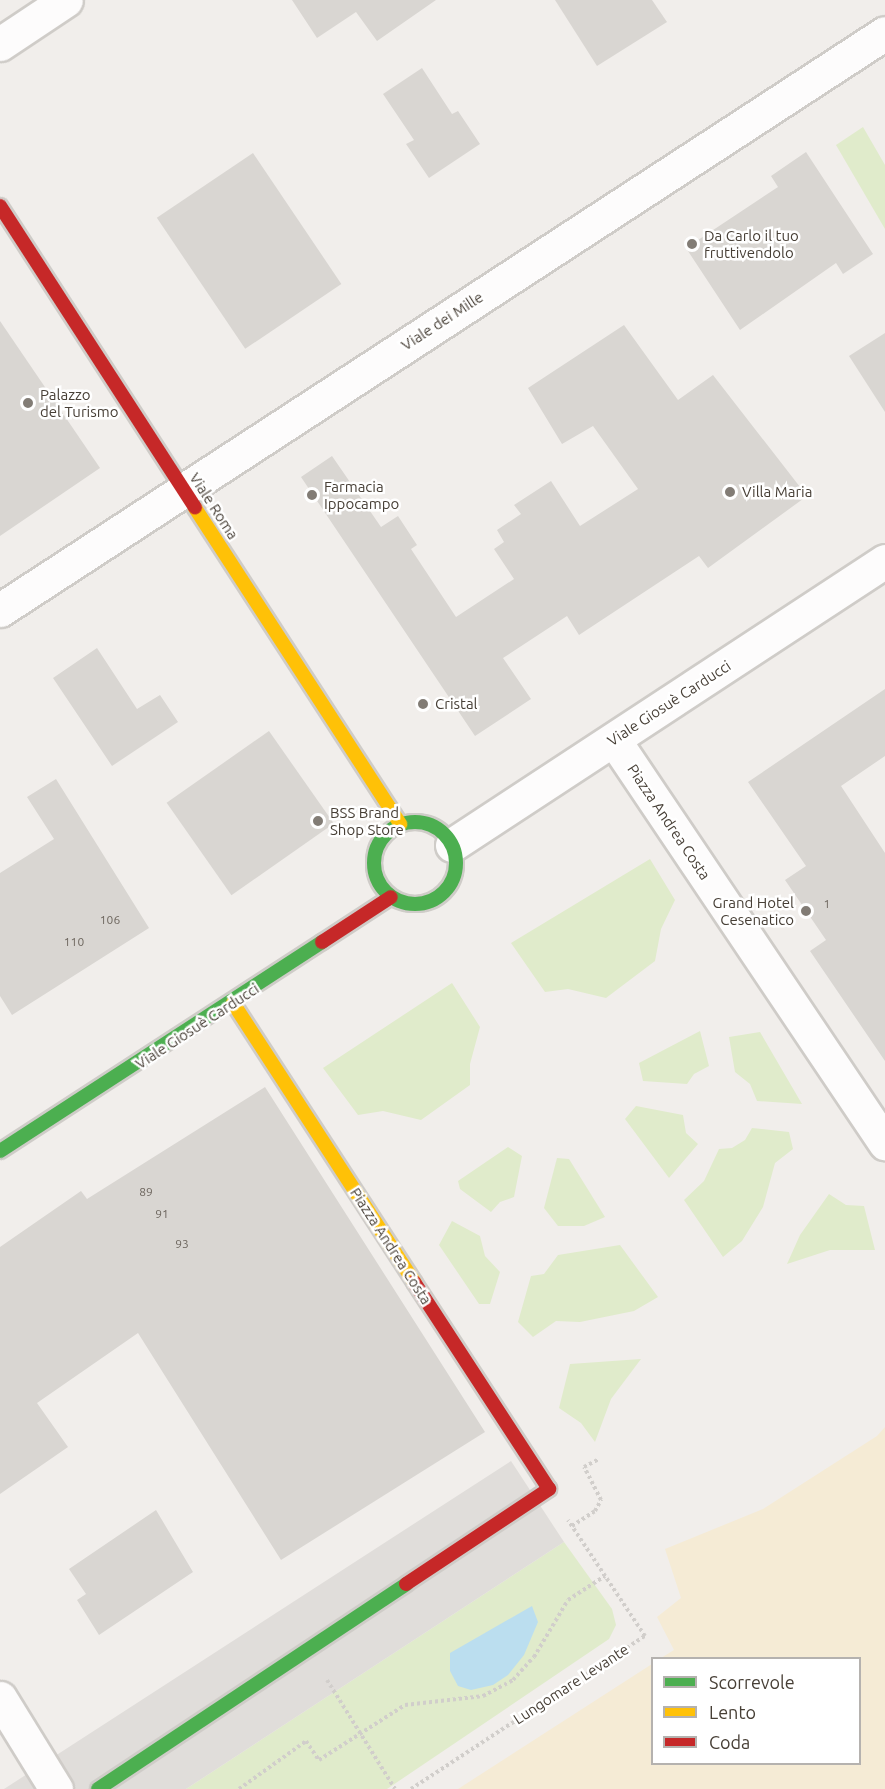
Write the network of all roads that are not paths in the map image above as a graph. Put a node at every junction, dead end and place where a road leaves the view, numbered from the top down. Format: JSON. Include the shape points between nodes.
{"nodes":[{"id":1,"x":66,"y":0,"type":"edge"},
{"id":2,"x":885,"y":33,"type":"edge"},
{"id":3,"x":0,"y":44,"type":"edge"},
{"id":4,"x":0,"y":206,"type":"edge"},
{"id":5,"x":184,"y":489,"type":"junction"},
{"id":6,"x":885,"y":561,"type":"edge"},
{"id":7,"x":0,"y":610,"type":"edge"},
{"id":8,"x":614,"y":740,"type":"junction"},
{"id":9,"x":400,"y":824,"type":"junction"},
{"id":10,"x":452,"y":845,"type":"junction"},
{"id":11,"x":391,"y":897,"type":"junction"},
{"id":12,"x":233,"y":1003,"type":"junction"},
{"id":13,"x":885,"y":1143,"type":"edge"},
{"id":14,"x":0,"y":1151,"type":"edge"},
{"id":15,"x":0,"y":1698,"type":"edge"},
{"id":16,"x":56,"y":1789,"type":"edge"},
{"id":17,"x":98,"y":1789,"type":"edge"}],
"edges":[{"from":1,"to":3,"type":"street"},
{"from":2,"to":5,"type":"street","name":"Viale dei Mille"},
{"from":4,"to":5,"type":"street","name":"Viale Roma"},
{"from":5,"to":7,"type":"street","name":"Viale dei Mille"},
{"from":5,"to":9,"type":"street","name":"Viale Roma"},
{"from":6,"to":8,"type":"street","name":"Viale Giosuè Carducci"},
{"from":8,"to":10,"type":"street","name":"Viale Giosuè Carducci"},
{"from":8,"to":13,"type":"street","name":"Piazza Andrea Costa"},
{"from":9,"to":10,"type":"street","via":[[425,823],[446,835]]},
{"from":9,"to":11,"type":"street","via":[[389,830],[375,851],[376,877]]},
{"from":10,"to":11,"type":"street","via":[[456,872],[442,895],[417,904]]},
{"from":11,"to":12,"type":"street","name":"Viale Giosuè Carducci"},
{"from":12,"to":14,"type":"street","name":"Viale Giosuè Carducci"},
{"from":12,"to":17,"type":"street","name":"Piazza Andrea Costa","via":[[549,1489]]},
{"from":15,"to":16,"type":"street"}]}
